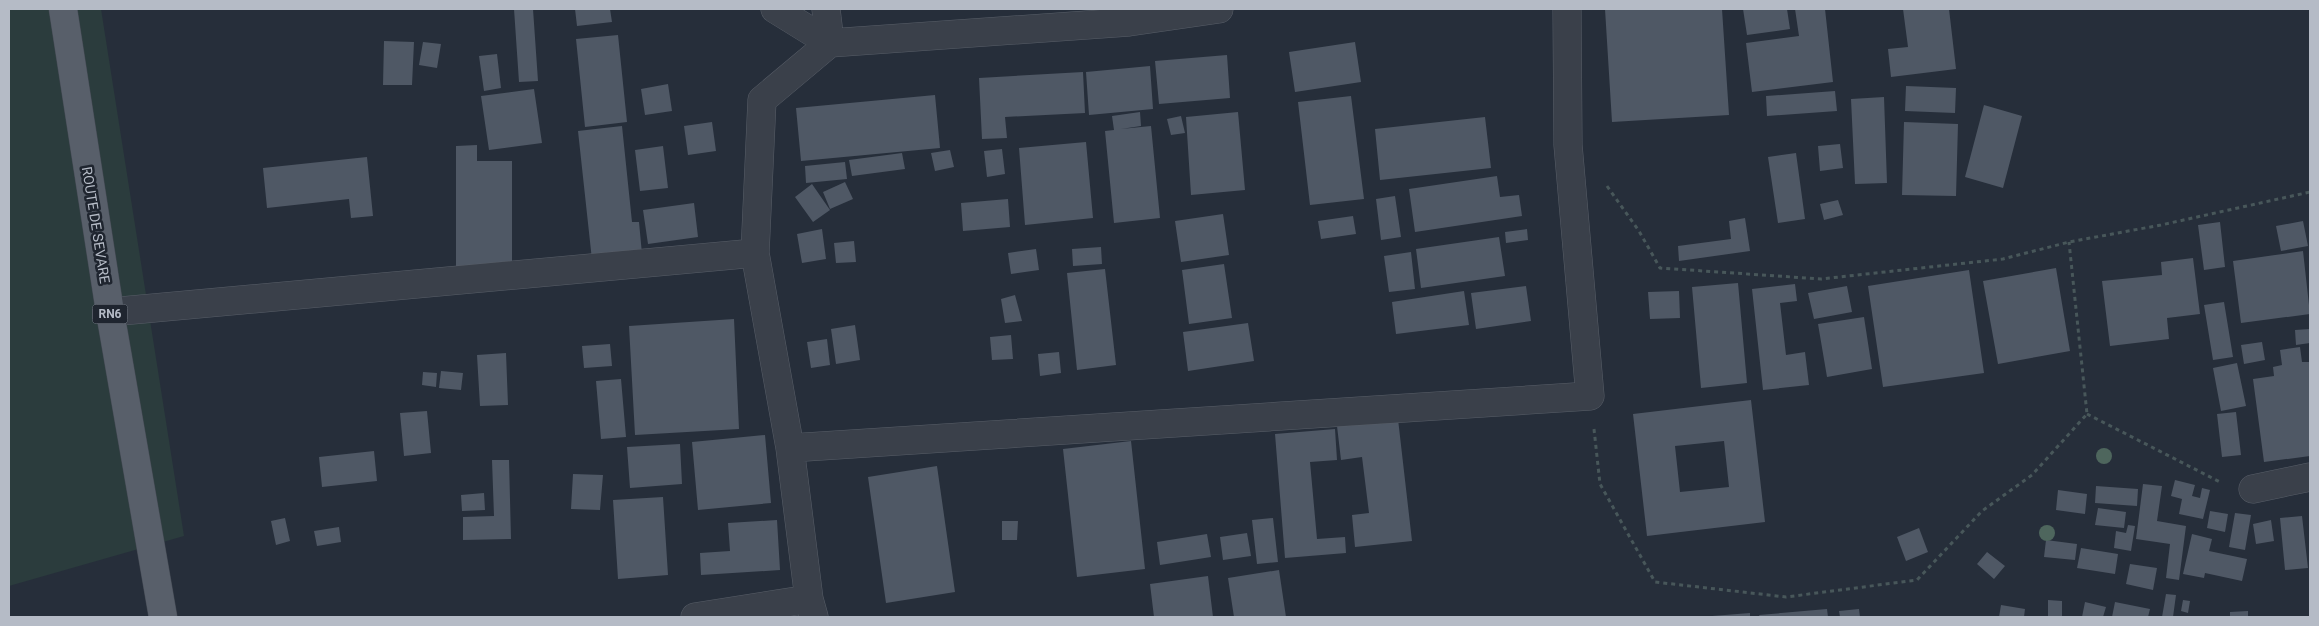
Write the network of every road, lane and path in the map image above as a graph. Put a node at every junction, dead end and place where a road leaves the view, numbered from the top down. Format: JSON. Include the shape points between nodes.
{"nodes":[{"id":1,"x":63,"y":9,"type":"edge"},
{"id":2,"x":775,"y":9,"type":"edge"},
{"id":3,"x":826,"y":9,"type":"edge"},
{"id":4,"x":1219,"y":9,"type":"edge"},
{"id":5,"x":1567,"y":9,"type":"edge"},
{"id":6,"x":830,"y":43,"type":"junction"},
{"id":7,"x":1606,"y":185,"type":"dead end"},
{"id":8,"x":2310,"y":192,"type":"edge"},
{"id":9,"x":2070,"y":242,"type":"junction"},
{"id":10,"x":755,"y":252,"type":"junction"},
{"id":11,"x":110,"y":312,"type":"junction"},
{"id":12,"x":1590,"y":396,"type":"junction"},
{"id":13,"x":2087,"y":414,"type":"junction"},
{"id":14,"x":790,"y":448,"type":"junction"},
{"id":15,"x":2310,"y":476,"type":"edge"},
{"id":16,"x":2253,"y":489,"type":"joint"},
{"id":17,"x":812,"y":608,"type":"edge"},
{"id":18,"x":163,"y":617,"type":"edge"},
{"id":19,"x":695,"y":617,"type":"edge"}],
"edges":[{"from":1,"to":11,"type":"main road","name":"ROUTE DE SEVARE","number":"RN6"},
{"from":2,"to":6,"type":"street"},
{"from":3,"to":6,"type":"street"},
{"from":4,"to":6,"type":"street","via":[[1129,22]]},
{"from":5,"to":12,"type":"street","via":[[1568,145]]},
{"from":6,"to":10,"type":"street","via":[[762,100]]},
{"from":7,"to":9,"type":"path","via":[[1639,231],[1660,268],[1821,279],[2003,259]]},
{"from":8,"to":9,"type":"path"},
{"from":9,"to":13,"type":"path"},
{"from":10,"to":11,"type":"street"},
{"from":10,"to":14,"type":"street"},
{"from":11,"to":18,"type":"main road","name":"ROUTE DE SEVARE","number":"RN6"},
{"from":12,"to":13,"type":"path","via":[[1600,484],[1655,582],[1786,597],[1917,580],[1982,511],[2032,475]]},
{"from":12,"to":14,"type":"street"},
{"from":13,"to":16,"type":"path","via":[[2217,481]]},
{"from":14,"to":17,"type":"street"},
{"from":15,"to":16,"type":"street"},
{"from":17,"to":19,"type":"street"}]}
